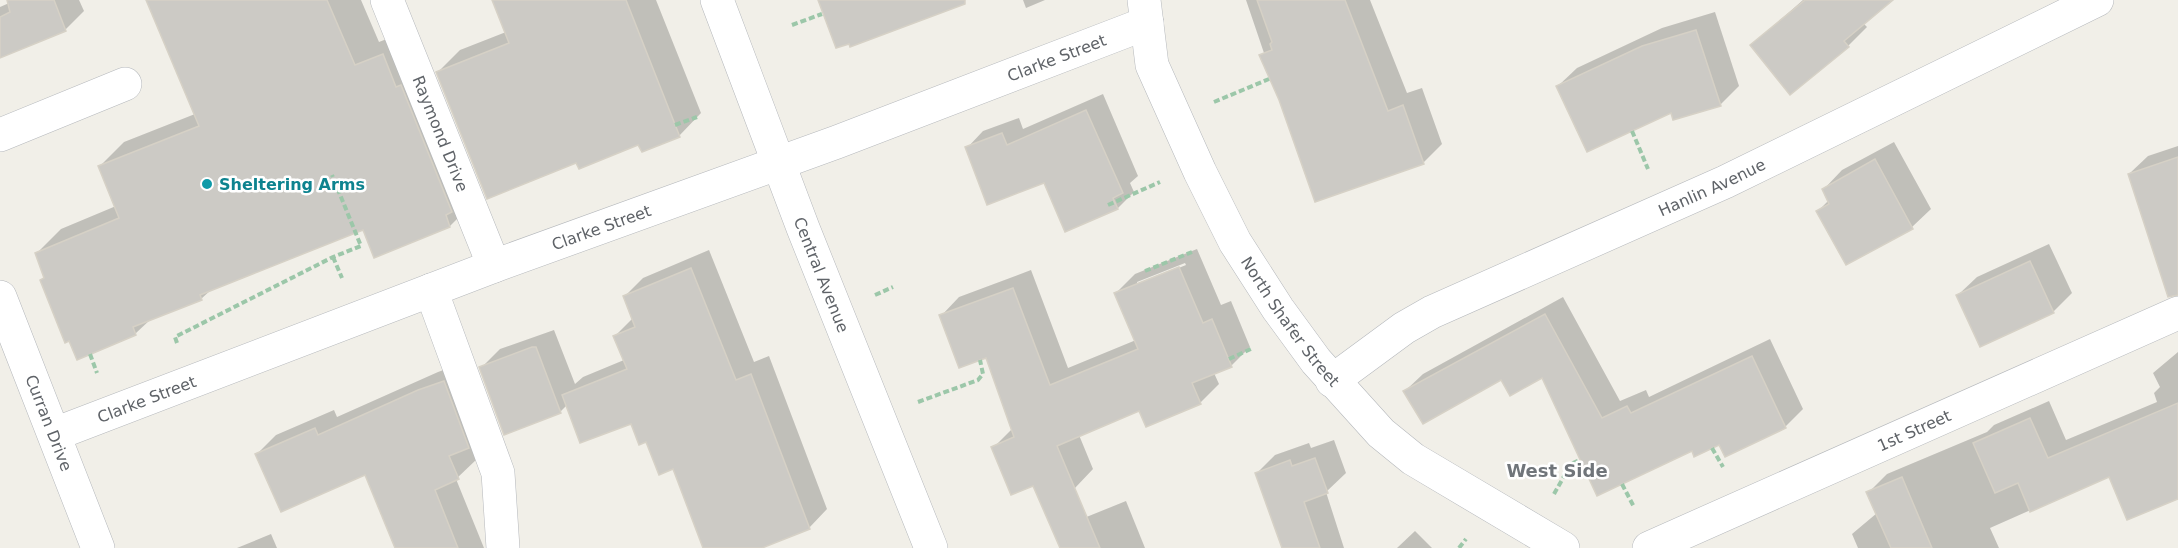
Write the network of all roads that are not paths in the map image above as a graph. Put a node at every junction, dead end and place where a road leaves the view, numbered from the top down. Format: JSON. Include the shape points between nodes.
{"nodes":[{"id":1,"x":387,"y":0,"type":"edge"},
{"id":2,"x":717,"y":0,"type":"edge"},
{"id":3,"x":2097,"y":0,"type":"edge"},
{"id":4,"x":1145,"y":12,"type":"edge"},
{"id":5,"x":125,"y":84,"type":"dead end"},
{"id":6,"x":0,"y":135,"type":"edge"},
{"id":7,"x":778,"y":163,"type":"junction"},
{"id":8,"x":494,"y":266,"type":"junction"},
{"id":9,"x":431,"y":290,"type":"junction"},
{"id":10,"x":0,"y":297,"type":"edge"},
{"id":11,"x":2178,"y":313,"type":"edge"},
{"id":12,"x":1332,"y":381,"type":"junction"},
{"id":13,"x":56,"y":434,"type":"junction"},
{"id":14,"x":98,"y":548,"type":"edge"},
{"id":15,"x":503,"y":548,"type":"edge"},
{"id":16,"x":931,"y":548,"type":"edge"},
{"id":17,"x":1563,"y":548,"type":"edge"},
{"id":18,"x":1649,"y":548,"type":"edge"}],
"edges":[{"from":1,"to":8,"type":"street","name":"Raymond Drive"},
{"from":2,"to":7,"type":"street","name":"Central Avenue"},
{"from":3,"to":12,"type":"street","name":"Hanlin Avenue","via":[[1725,182],[1432,312]]},
{"from":4,"to":7,"type":"street","name":"Clarke Street"},
{"from":4,"to":12,"type":"street","name":"North Shafer Street","via":[[1152,65],[1235,242],[1278,309]]},
{"from":5,"to":6,"type":"street"},
{"from":7,"to":8,"type":"street","name":"Clarke Street"},
{"from":7,"to":16,"type":"street","name":"Central Avenue"},
{"from":8,"to":9,"type":"street","name":"Clarke Street"},
{"from":9,"to":13,"type":"street","name":"Clarke Street"},
{"from":9,"to":15,"type":"street","via":[[498,473]]},
{"from":10,"to":13,"type":"street","name":"Curran Drive"},
{"from":11,"to":18,"type":"street","name":"1st Street"},
{"from":12,"to":17,"type":"street","name":"North Shafer Street","via":[[1381,434],[1413,459]]},
{"from":13,"to":14,"type":"street","name":"Curran Drive"}]}
